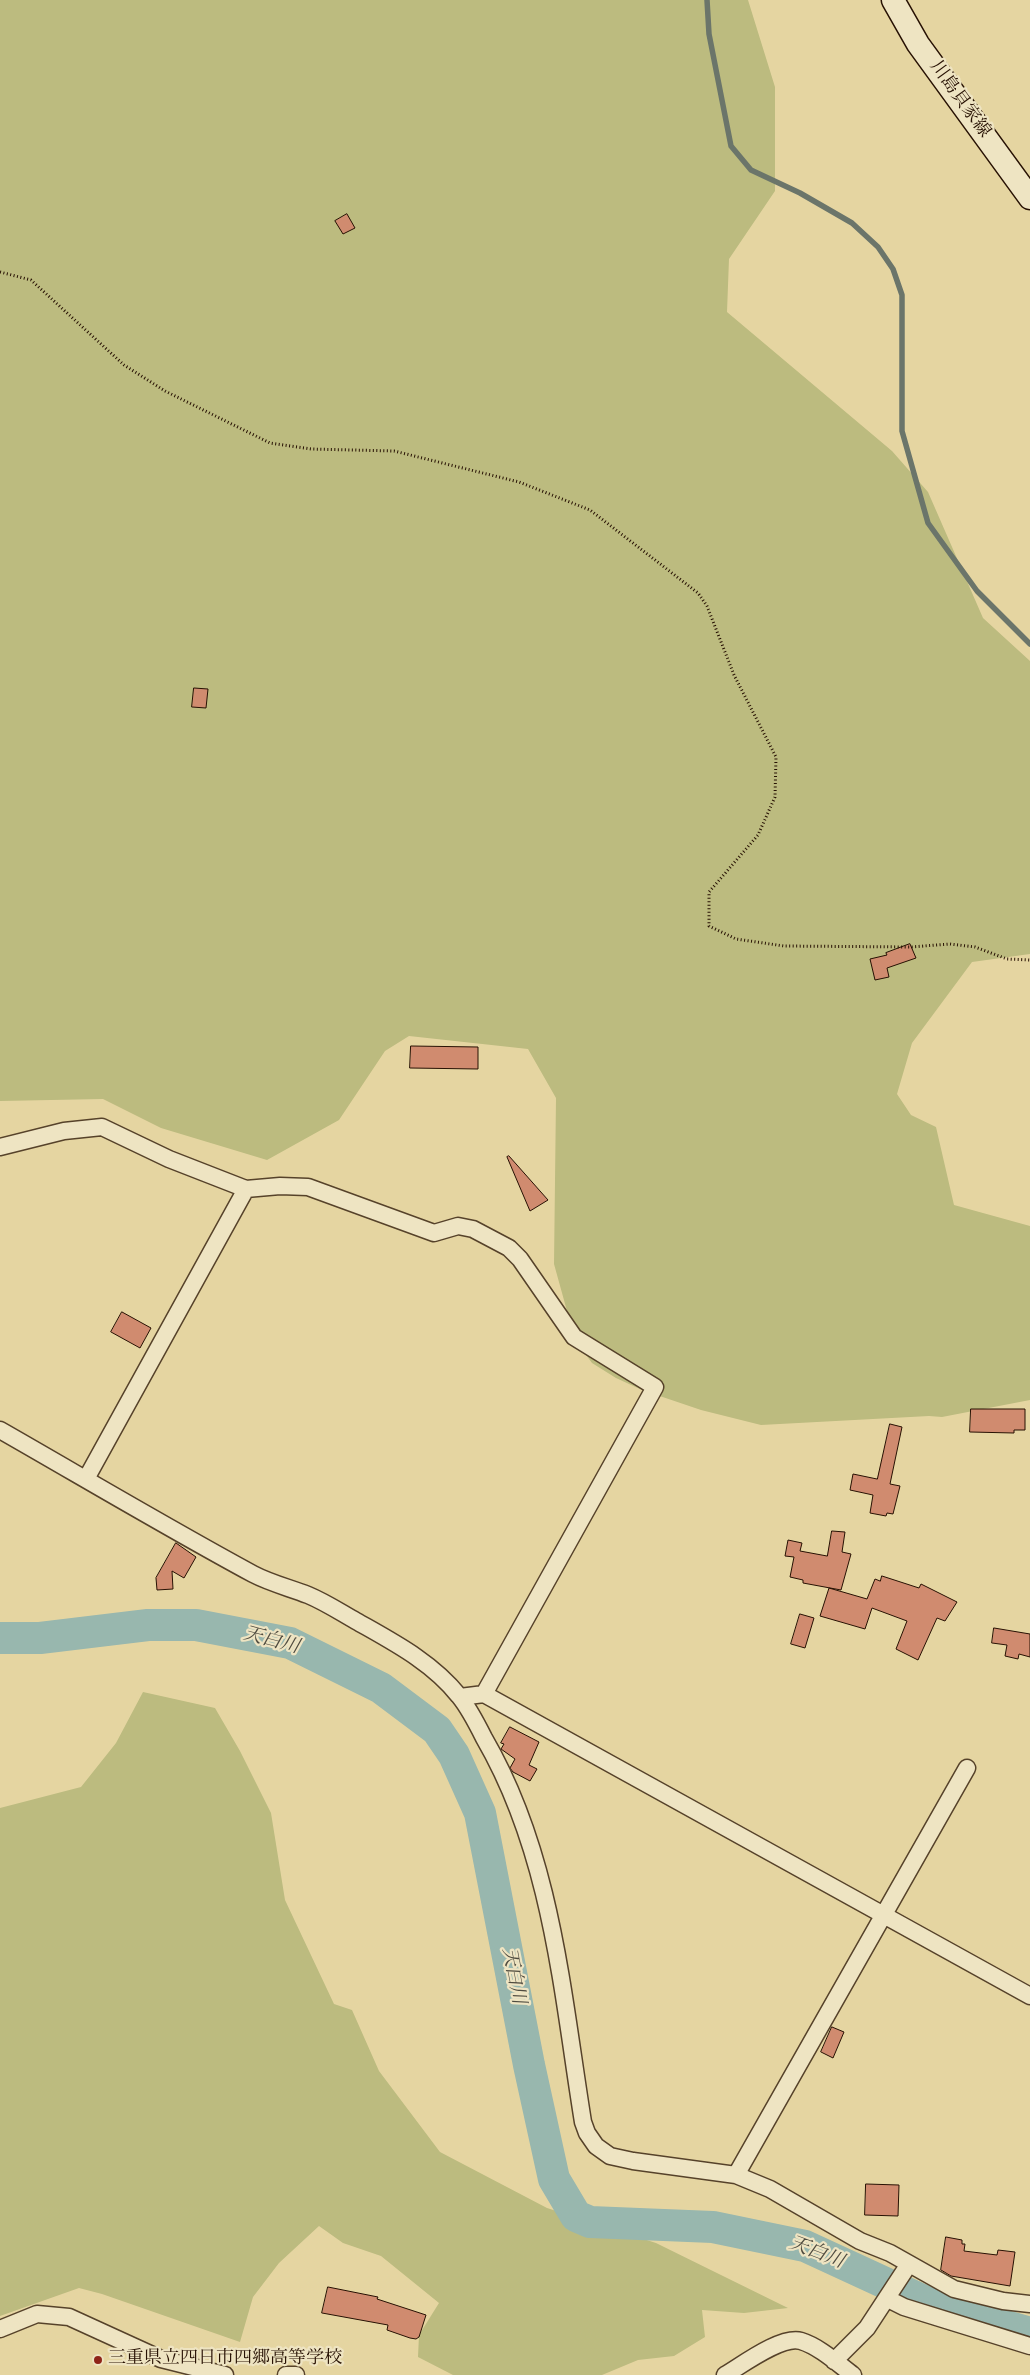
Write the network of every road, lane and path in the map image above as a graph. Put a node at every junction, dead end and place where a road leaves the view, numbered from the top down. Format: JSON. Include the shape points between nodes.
{"nodes":[{"id":1,"x":893,"y":0,"type":"edge"},
{"id":2,"x":1030,"y":198,"type":"edge"},
{"id":3,"x":0,"y":272,"type":"edge"},
{"id":4,"x":1030,"y":960,"type":"edge"},
{"id":5,"x":0,"y":1147,"type":"edge"},
{"id":6,"x":246,"y":1189,"type":"junction"},
{"id":7,"x":0,"y":1430,"type":"edge"},
{"id":8,"x":86,"y":1479,"type":"junction"},
{"id":9,"x":484,"y":1694,"type":"junction"},
{"id":10,"x":460,"y":1697,"type":"junction"},
{"id":11,"x":967,"y":1768,"type":"dead end"},
{"id":12,"x":884,"y":1915,"type":"junction"},
{"id":13,"x":1030,"y":1996,"type":"edge"},
{"id":14,"x":736,"y":2175,"type":"junction"},
{"id":15,"x":910,"y":2264,"type":"junction"},
{"id":16,"x":888,"y":2299,"type":"junction"},
{"id":17,"x":1030,"y":2304,"type":"edge"},
{"id":18,"x":0,"y":2329,"type":"edge"},
{"id":19,"x":1030,"y":2346,"type":"edge"},
{"id":20,"x":834,"y":2361,"type":"junction"},
{"id":21,"x":225,"y":2375,"type":"edge"},
{"id":22,"x":286,"y":2375,"type":"edge"},
{"id":23,"x":296,"y":2375,"type":"edge"},
{"id":24,"x":725,"y":2375,"type":"edge"},
{"id":25,"x":852,"y":2375,"type":"edge"}],
"edges":[{"from":1,"to":2,"type":"main road","name":"川島貝家線","via":[[918,44]]},
{"from":3,"to":4,"type":"path","via":[[31,280],[124,365],[164,391],[270,443],[311,449],[394,450],[519,482],[590,510],[698,593],[707,606],[734,675],[776,757],[775,797],[758,835],[709,892],[709,926],[736,939],[784,946],[911,947],[950,944],[975,947],[1007,959]]},
{"from":5,"to":6,"type":"street","via":[[64,1131],[102,1126],[169,1160]]},
{"from":6,"to":8,"type":"street"},
{"from":6,"to":9,"type":"street","via":[[308,1187],[425,1231],[434,1233],[458,1226],[494,1239],[508,1248],[529,1270],[574,1337],[655,1387]]},
{"from":7,"to":8,"type":"street"},
{"from":8,"to":10,"type":"street","via":[[256,1575],[310,1596],[386,1638],[441,1676]]},
{"from":9,"to":10,"type":"street"},
{"from":9,"to":12,"type":"street"},
{"from":10,"to":14,"type":"street","via":[[496,1757],[537,1863],[550,1915],[587,2133],[601,2151],[619,2159]]},
{"from":11,"to":12,"type":"street"},
{"from":12,"to":13,"type":"street"},
{"from":12,"to":14,"type":"street"},
{"from":14,"to":15,"type":"street","via":[[770,2189],[860,2241]]},
{"from":15,"to":16,"type":"street"},
{"from":15,"to":17,"type":"street","via":[[954,2289]]},
{"from":16,"to":19,"type":"street","via":[[904,2307]]},
{"from":16,"to":20,"type":"street","via":[[867,2328]]},
{"from":18,"to":21,"type":"street","via":[[38,2314],[68,2316],[161,2359]]},
{"from":20,"to":24,"type":"street","via":[[800,2340],[782,2342]]},
{"from":20,"to":25,"type":"street"},
{"from":22,"to":23,"type":"street"}]}
